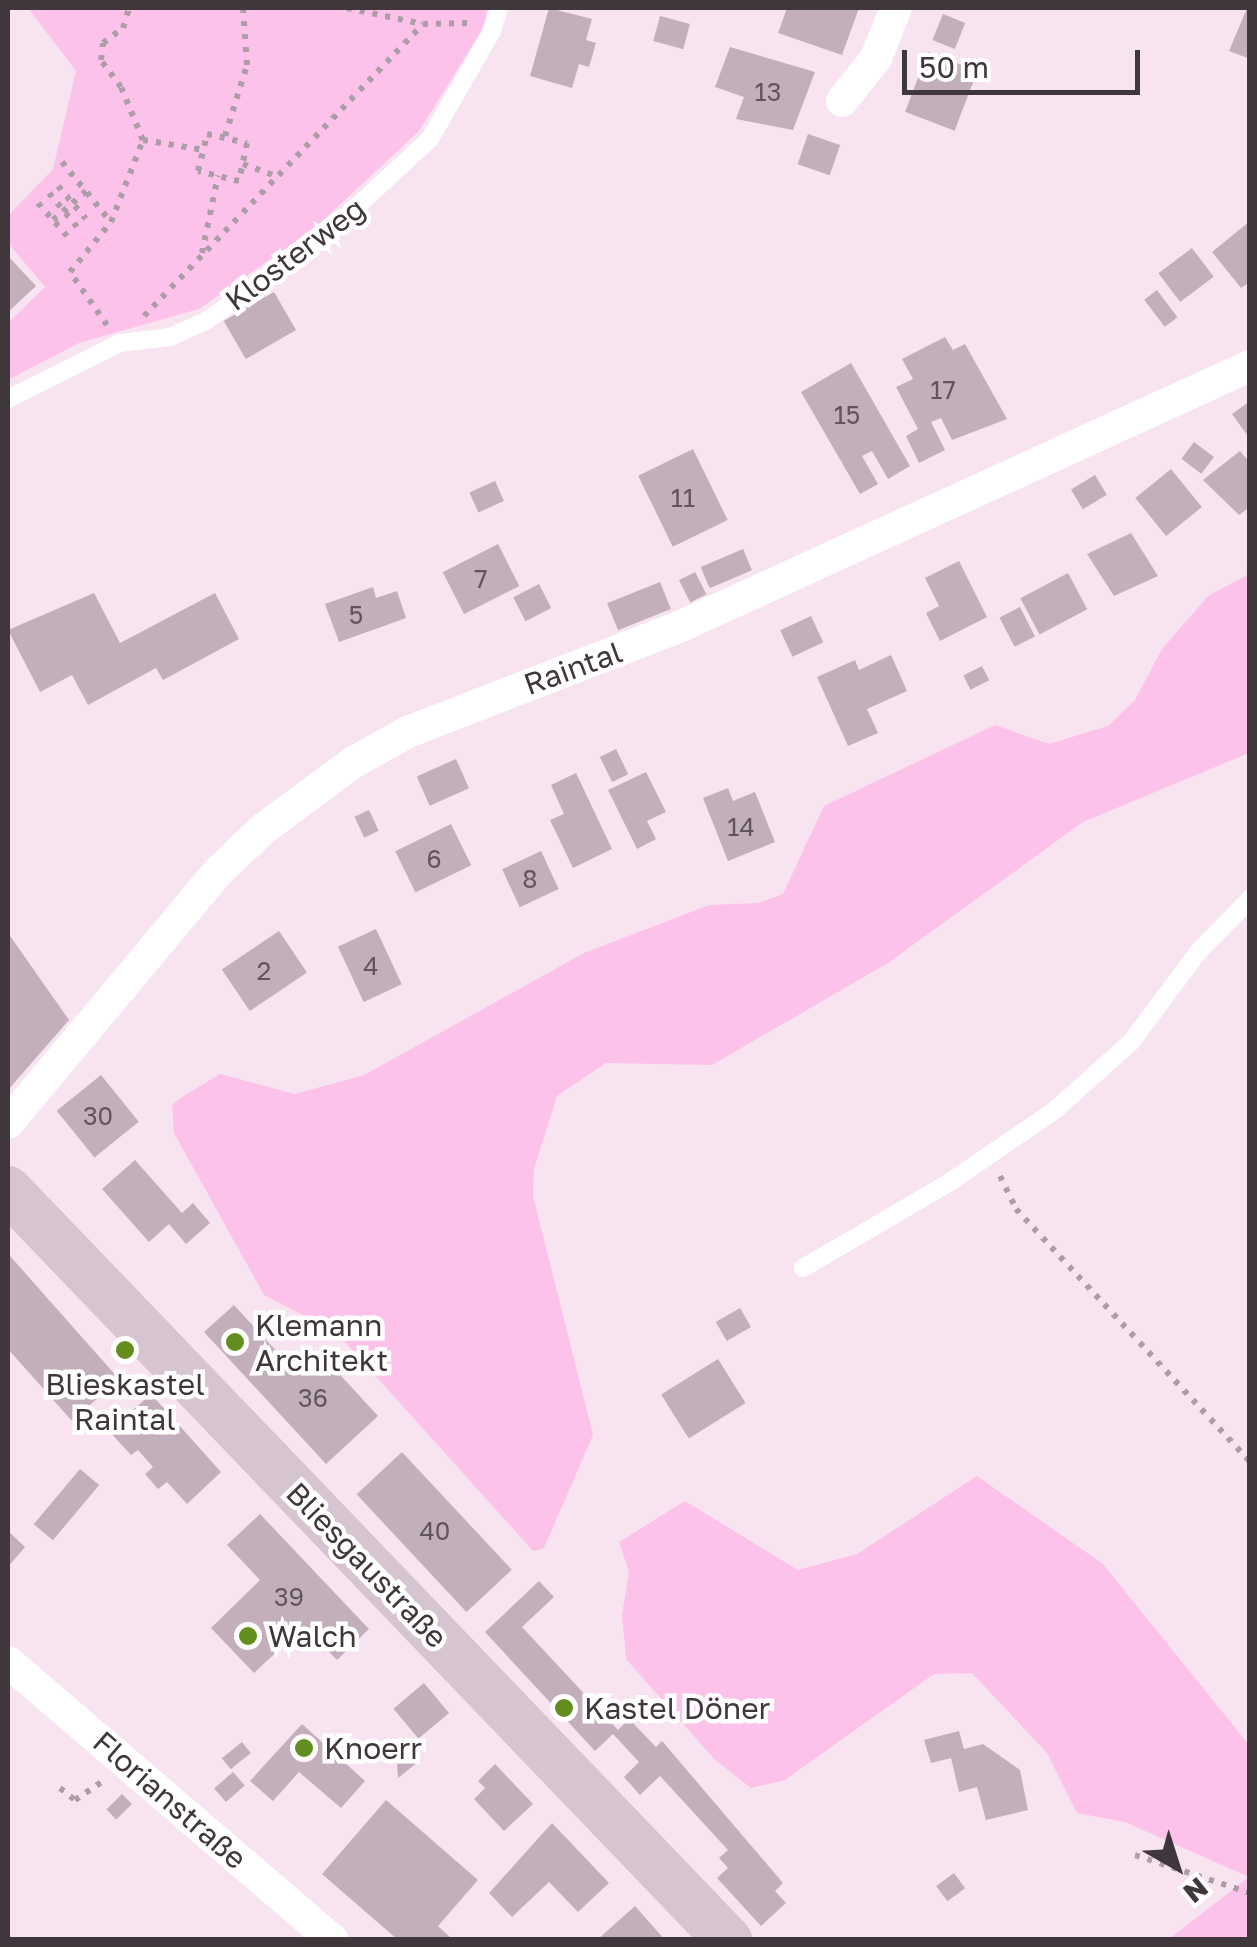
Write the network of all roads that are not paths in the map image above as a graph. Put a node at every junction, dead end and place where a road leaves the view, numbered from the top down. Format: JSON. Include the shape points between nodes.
{"nodes":[{"id":1,"x":499,"y":8,"type":"edge"},
{"id":2,"x":896,"y":8,"type":"edge"},
{"id":3,"x":842,"y":101,"type":"dead end"},
{"id":4,"x":1250,"y":366,"type":"edge"},
{"id":5,"x":8,"y":399,"type":"edge"},
{"id":6,"x":1250,"y":899,"type":"edge"},
{"id":7,"x":8,"y":1123,"type":"edge"},
{"id":8,"x":8,"y":1190,"type":"edge"},
{"id":9,"x":804,"y":1268,"type":"dead end"},
{"id":10,"x":8,"y":1662,"type":"edge"},
{"id":11,"x":332,"y":1940,"type":"edge"},
{"id":12,"x":728,"y":1940,"type":"edge"}],
"edges":[{"from":1,"to":5,"type":"lane","name":"Klosterweg","via":[[478,60],[430,139],[324,238],[206,320],[170,336],[120,342]]},
{"from":2,"to":3,"type":"street","via":[[876,58]]},
{"from":4,"to":7,"type":"street","name":"Raintal","via":[[681,626],[408,732],[354,762],[262,829],[219,871]]},
{"from":6,"to":9,"type":"lane","via":[[1199,951],[1131,1042],[1010,1141]]},
{"from":8,"to":12,"type":"main road","name":"Bliesgaustraße"},
{"from":10,"to":11,"type":"street","name":"Florianstraße"}]}
